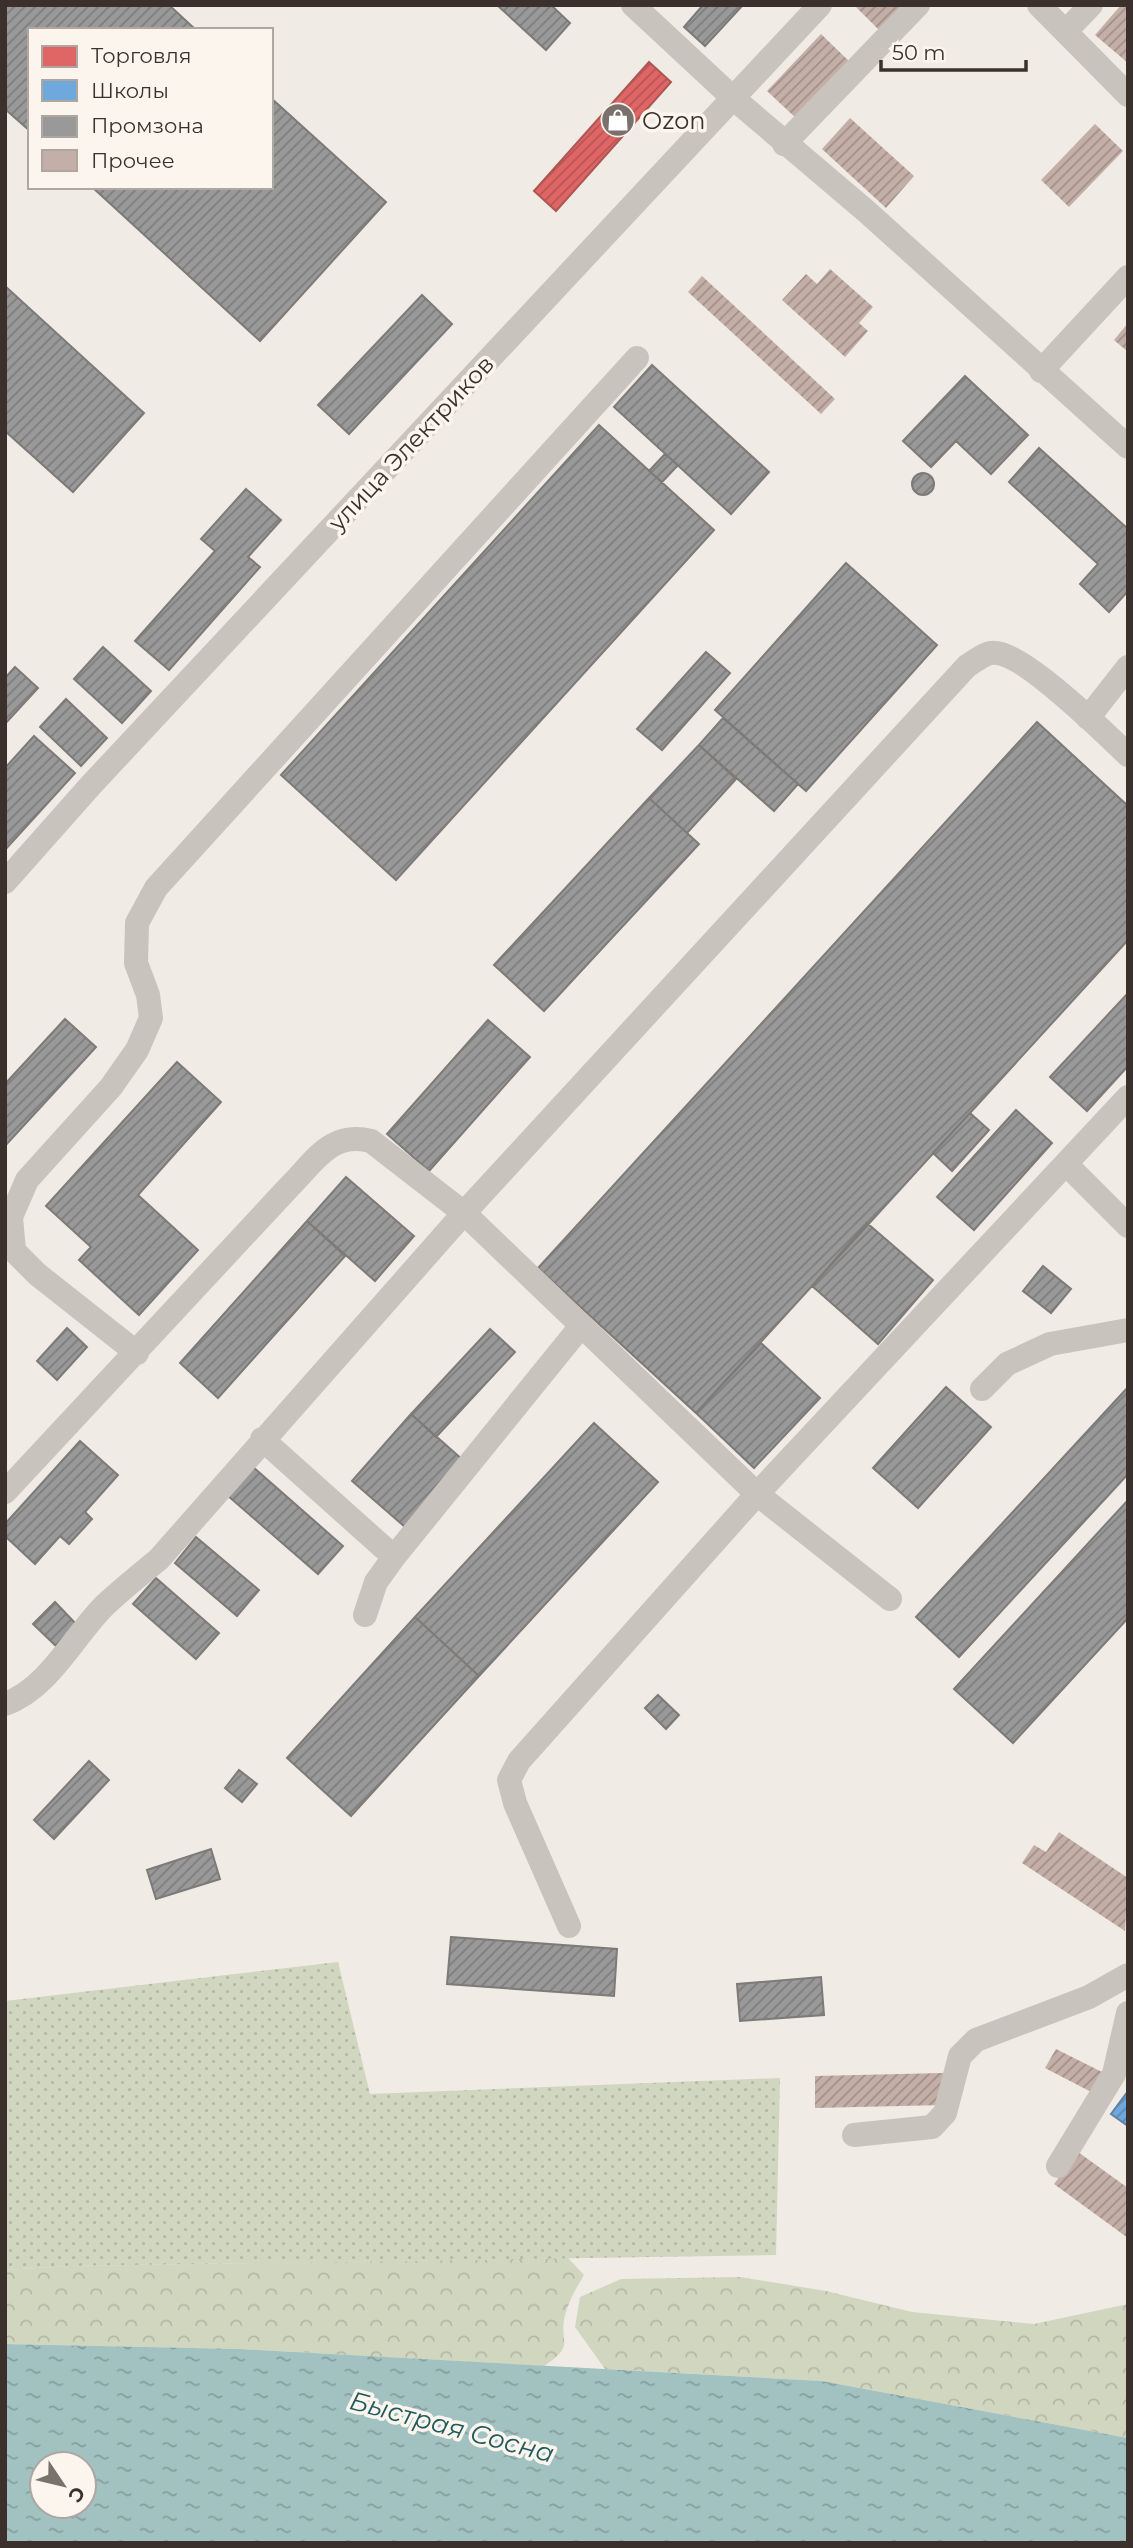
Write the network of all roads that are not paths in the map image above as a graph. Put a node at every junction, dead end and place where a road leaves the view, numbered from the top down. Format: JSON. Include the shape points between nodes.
{"nodes":[{"id":1,"x":633,"y":5,"type":"edge"},
{"id":2,"x":820,"y":5,"type":"edge"},
{"id":3,"x":918,"y":5,"type":"edge"},
{"id":4,"x":1039,"y":5,"type":"edge"},
{"id":5,"x":1091,"y":5,"type":"edge"},
{"id":6,"x":1066,"y":31,"type":"junction"},
{"id":7,"x":1128,"y":95,"type":"edge"},
{"id":8,"x":733,"y":98,"type":"junction"},
{"id":9,"x":784,"y":144,"type":"junction"},
{"id":10,"x":1128,"y":277,"type":"edge"},
{"id":11,"x":637,"y":358,"type":"dead end"},
{"id":12,"x":1041,"y":371,"type":"junction"},
{"id":13,"x":1128,"y":447,"type":"edge"},
{"id":14,"x":1128,"y":667,"type":"edge"},
{"id":15,"x":1088,"y":718,"type":"junction"},
{"id":16,"x":1128,"y":755,"type":"edge"},
{"id":17,"x":5,"y":883,"type":"edge"},
{"id":18,"x":1128,"y":1097,"type":"edge"},
{"id":19,"x":1067,"y":1166,"type":"junction"},
{"id":20,"x":464,"y":1213,"type":"junction"},
{"id":21,"x":1128,"y":1226,"type":"edge"},
{"id":22,"x":582,"y":1326,"type":"junction"},
{"id":23,"x":1128,"y":1330,"type":"edge"},
{"id":24,"x":137,"y":1353,"type":"junction"},
{"id":25,"x":982,"y":1389,"type":"dead end"},
{"id":26,"x":262,"y":1439,"type":"junction"},
{"id":27,"x":5,"y":1492,"type":"edge"},
{"id":28,"x":757,"y":1494,"type":"junction"},
{"id":29,"x":394,"y":1557,"type":"junction"},
{"id":30,"x":890,"y":1599,"type":"dead end"},
{"id":31,"x":365,"y":1615,"type":"dead end"},
{"id":32,"x":5,"y":1704,"type":"edge"},
{"id":33,"x":569,"y":1926,"type":"dead end"},
{"id":34,"x":1128,"y":1975,"type":"edge"},
{"id":35,"x":1128,"y":2013,"type":"edge"},
{"id":36,"x":854,"y":2135,"type":"dead end"},
{"id":37,"x":1058,"y":2166,"type":"dead end"}],
"edges":[{"from":1,"to":8,"type":"street"},
{"from":2,"to":8,"type":"street","name":"улица Электриков"},
{"from":3,"to":9,"type":"street"},
{"from":4,"to":6,"type":"street"},
{"from":5,"to":6,"type":"street"},
{"from":6,"to":7,"type":"street"},
{"from":8,"to":9,"type":"street"},
{"from":8,"to":17,"type":"street","name":"улица Электриков","via":[[91,785]]},
{"from":9,"to":12,"type":"street","via":[[866,211]]},
{"from":10,"to":12,"type":"street"},
{"from":11,"to":24,"type":"street","via":[[156,888],[137,923],[136,963],[148,995],[150,1018],[111,1087],[27,1180],[11,1217],[14,1251]]},
{"from":12,"to":13,"type":"street"},
{"from":14,"to":15,"type":"street"},
{"from":15,"to":16,"type":"street"},
{"from":15,"to":20,"type":"street","via":[[1009,655],[990,653],[967,666]]},
{"from":18,"to":19,"type":"street"},
{"from":19,"to":21,"type":"street"},
{"from":19,"to":28,"type":"street"},
{"from":20,"to":22,"type":"street"},
{"from":20,"to":24,"type":"street","via":[[371,1141],[352,1136],[333,1143]]},
{"from":20,"to":26,"type":"street"},
{"from":22,"to":28,"type":"street"},
{"from":22,"to":29,"type":"street"},
{"from":23,"to":25,"type":"street","via":[[1050,1344],[1007,1364]]},
{"from":24,"to":27,"type":"street"},
{"from":26,"to":29,"type":"street"},
{"from":26,"to":32,"type":"street","via":[[159,1559],[104,1607],[20,1699]]},
{"from":28,"to":30,"type":"street"},
{"from":28,"to":33,"type":"street","via":[[519,1761],[509,1780]]},
{"from":29,"to":31,"type":"street","via":[[376,1582]]},
{"from":34,"to":36,"type":"street","via":[[1088,1997],[976,2040],[960,2056],[945,2113],[932,2127]]},
{"from":35,"to":37,"type":"street","via":[[1114,2074]]}]}
